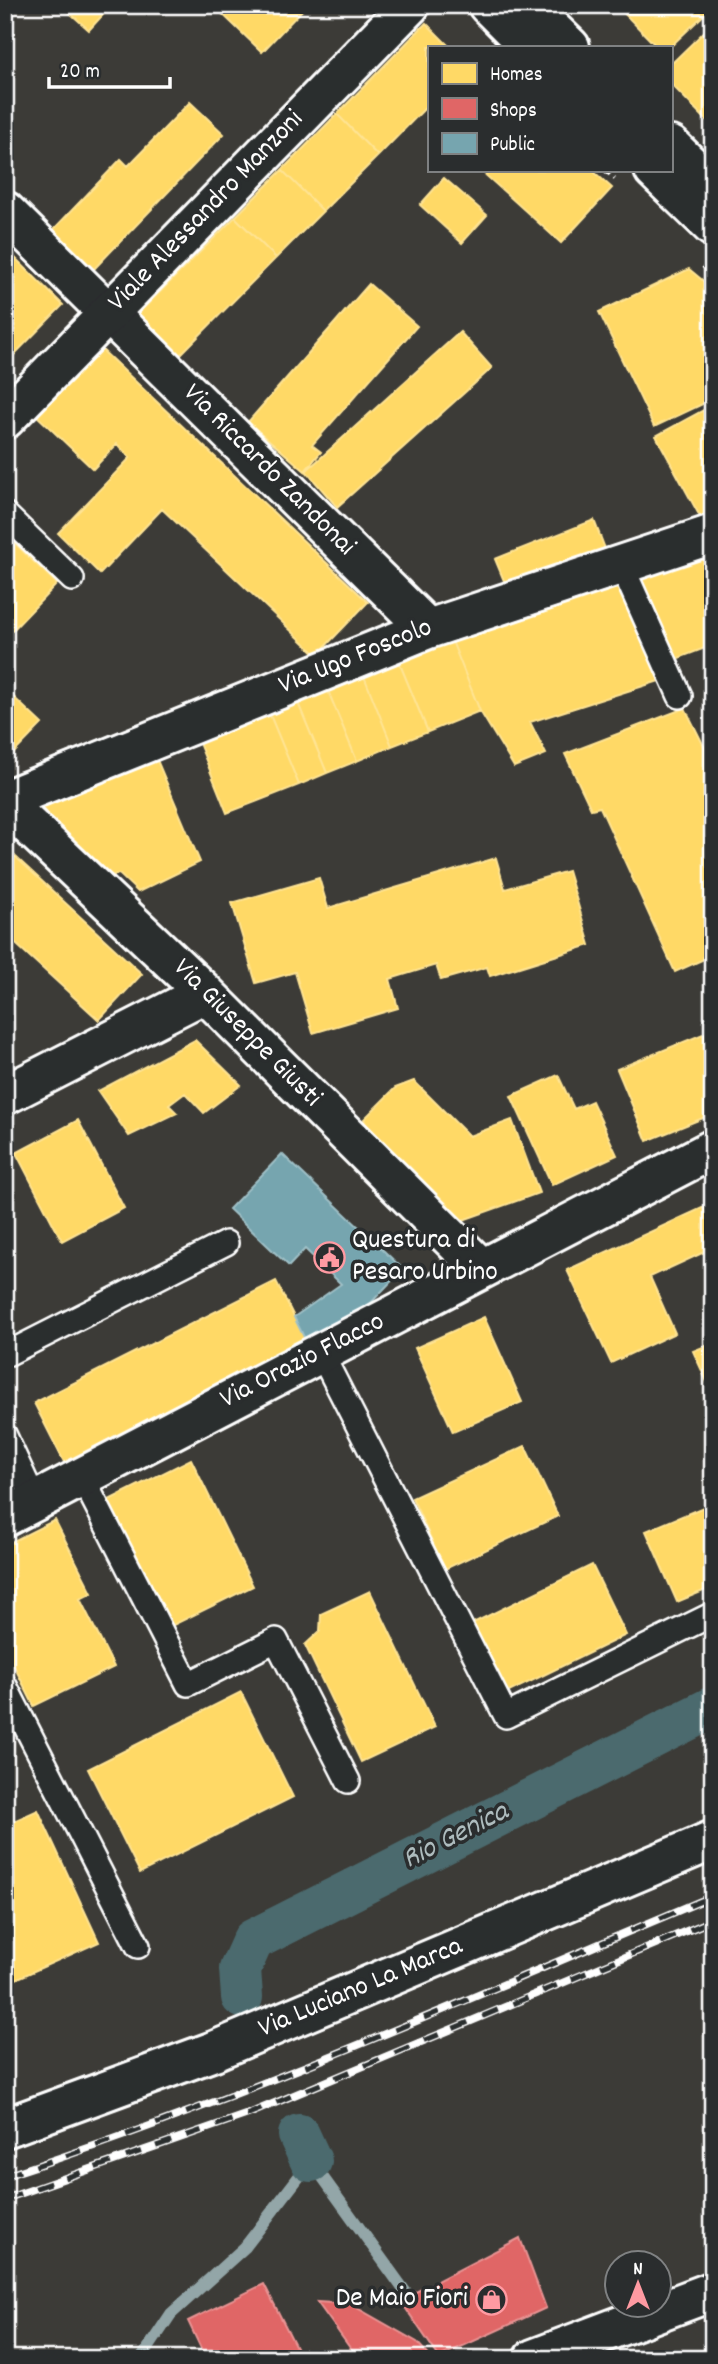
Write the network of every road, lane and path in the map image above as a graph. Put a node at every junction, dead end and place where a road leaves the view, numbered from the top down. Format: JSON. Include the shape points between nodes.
{"nodes":[{"id":1,"x":410,"y":5,"type":"edge"},
{"id":2,"x":488,"y":5,"type":"edge"},
{"id":3,"x":527,"y":5,"type":"edge"},
{"id":4,"x":529,"y":46,"type":"edge"},
{"id":5,"x":569,"y":46,"type":"edge"},
{"id":6,"x":672,"y":147,"type":"edge"},
{"id":7,"x":656,"y":172,"type":"edge"},
{"id":8,"x":713,"y":187,"type":"edge"},
{"id":9,"x":5,"y":211,"type":"edge"},
{"id":10,"x":713,"y":227,"type":"edge"},
{"id":11,"x":109,"y":312,"type":"junction"},
{"id":12,"x":5,"y":419,"type":"edge"},
{"id":13,"x":5,"y":514,"type":"edge"},
{"id":14,"x":713,"y":534,"type":"edge"},
{"id":15,"x":621,"y":564,"type":"junction"},
{"id":16,"x":72,"y":579,"type":"dead end"},
{"id":17,"x":428,"y":629,"type":"junction"},
{"id":18,"x":680,"y":696,"type":"dead end"},
{"id":19,"x":5,"y":802,"type":"edge"},
{"id":20,"x":205,"y":993,"type":"junction"},
{"id":21,"x":5,"y":1095,"type":"edge"},
{"id":22,"x":713,"y":1149,"type":"edge"},
{"id":23,"x":226,"y":1243,"type":"dead end"},
{"id":24,"x":482,"y":1269,"type":"junction"},
{"id":25,"x":321,"y":1353,"type":"junction"},
{"id":26,"x":5,"y":1355,"type":"edge"},
{"id":27,"x":5,"y":1436,"type":"edge"},
{"id":28,"x":82,"y":1477,"type":"junction"},
{"id":29,"x":20,"y":1509,"type":"edge"},
{"id":30,"x":713,"y":1614,"type":"edge"},
{"id":31,"x":5,"y":1686,"type":"edge"},
{"id":32,"x":348,"y":1781,"type":"dead end"},
{"id":33,"x":713,"y":1840,"type":"edge"},
{"id":34,"x":138,"y":1946,"type":"dead end"},
{"id":35,"x":5,"y":2128,"type":"edge"},
{"id":36,"x":713,"y":2291,"type":"edge"},
{"id":37,"x":533,"y":2359,"type":"edge"}],
"edges":[{"from":1,"to":11,"type":"street","name":"Viale Alessandro Manzoni"},
{"from":2,"to":4,"type":"street"},
{"from":3,"to":5,"type":"street"},
{"from":6,"to":8,"type":"street"},
{"from":7,"to":10,"type":"street"},
{"from":9,"to":11,"type":"street","name":"Via Riccardo Zandonai"},
{"from":11,"to":12,"type":"street","name":"Viale Alessandro Manzoni"},
{"from":11,"to":17,"type":"street","name":"Via Riccardo Zandonai"},
{"from":13,"to":16,"type":"lane"},
{"from":14,"to":15,"type":"street","name":"Via Ugo Foscolo"},
{"from":15,"to":17,"type":"street","name":"Via Ugo Foscolo"},
{"from":15,"to":18,"type":"lane"},
{"from":17,"to":19,"type":"street","name":"Via Ugo Foscolo"},
{"from":19,"to":20,"type":"street","name":"Via Giuseppe Giusti"},
{"from":20,"to":21,"type":"street"},
{"from":20,"to":24,"type":"street","name":"Via Giuseppe Giusti"},
{"from":22,"to":24,"type":"street","name":"Via Orazio Flacco"},
{"from":23,"to":26,"type":"lane"},
{"from":24,"to":25,"type":"street","name":"Via Orazio Flacco"},
{"from":25,"to":28,"type":"street","name":"Via Orazio Flacco"},
{"from":25,"to":30,"type":"lane","via":[[506,1716]]},
{"from":27,"to":29,"type":"lane"},
{"from":28,"to":29,"type":"street","name":"Via Orazio Flacco"},
{"from":28,"to":32,"type":"lane","via":[[188,1684],[275,1640]]},
{"from":31,"to":34,"type":"lane"},
{"from":33,"to":35,"type":"street","name":"Via Luciano La Marca","via":[[214,2051]]},
{"from":36,"to":37,"type":"street"}]}
